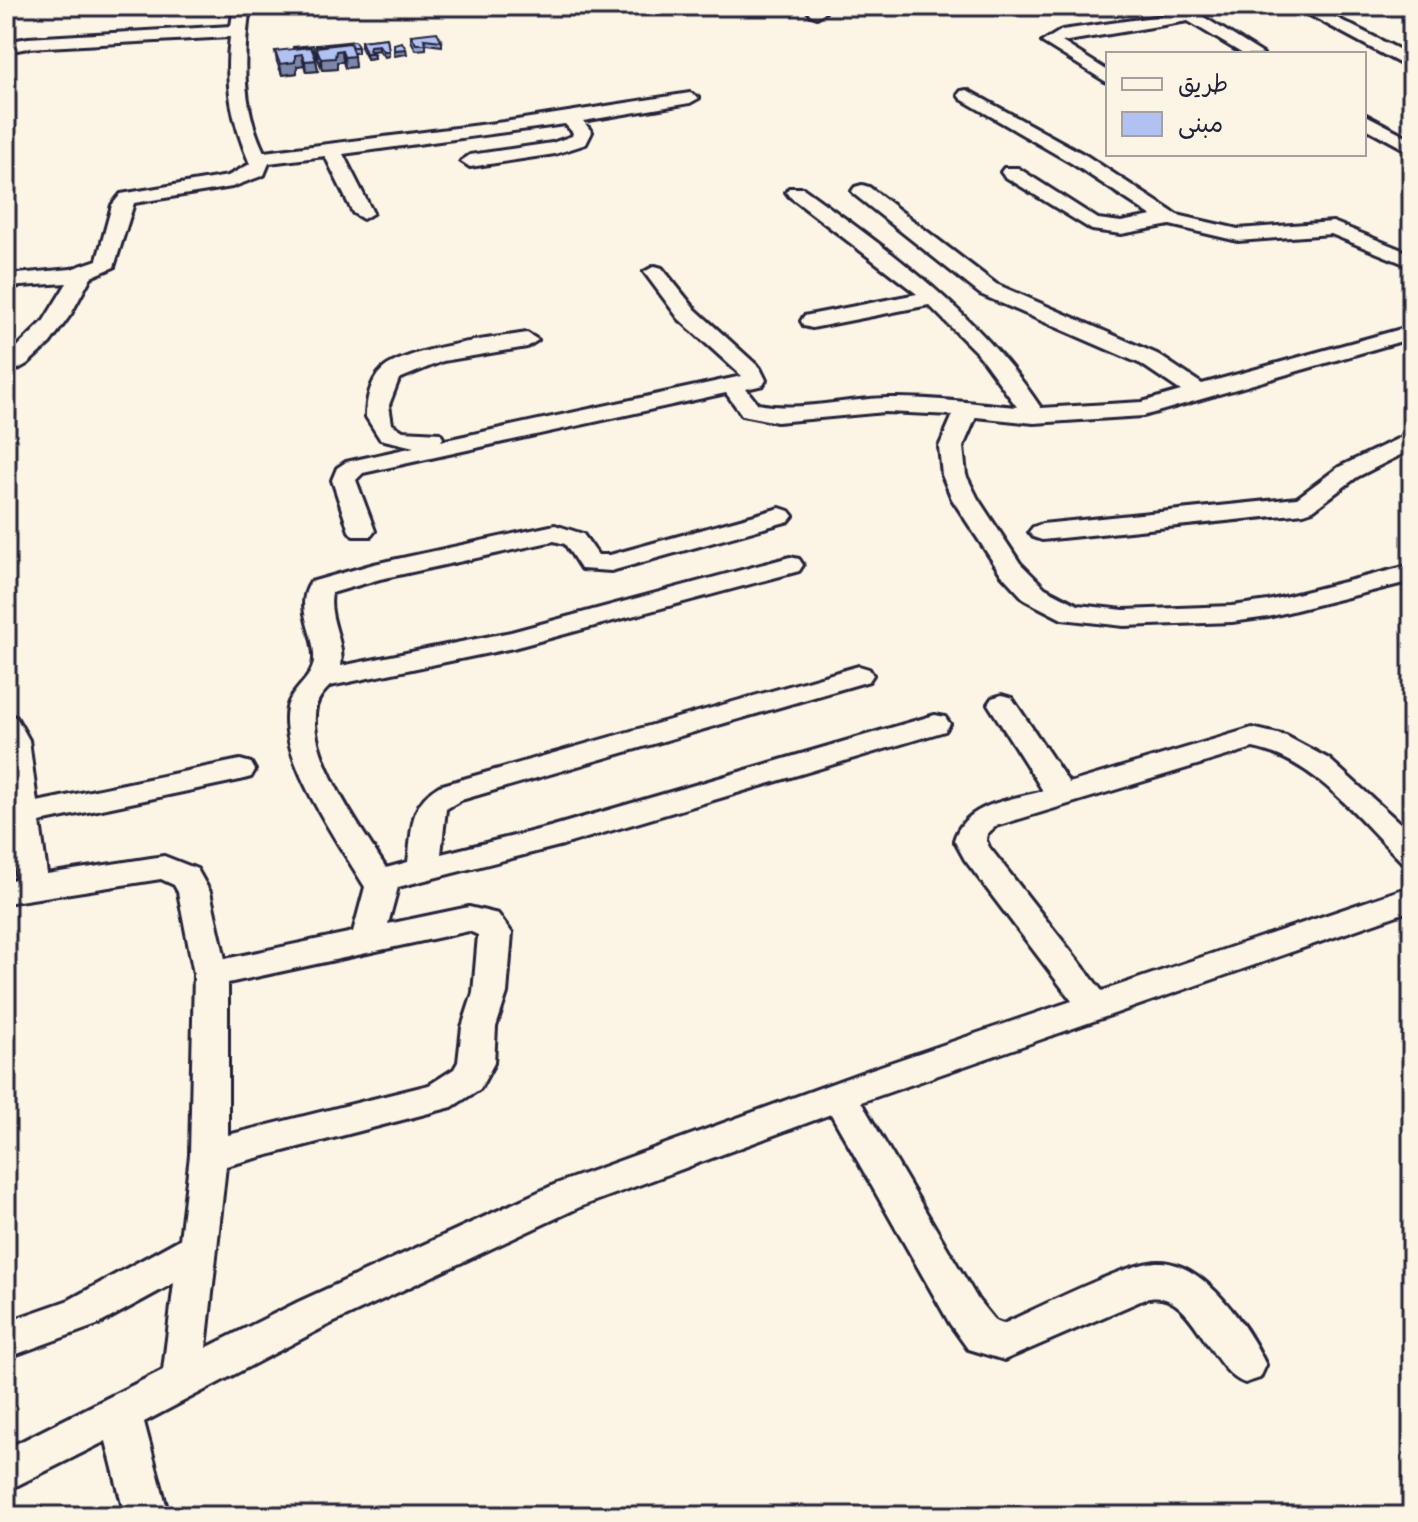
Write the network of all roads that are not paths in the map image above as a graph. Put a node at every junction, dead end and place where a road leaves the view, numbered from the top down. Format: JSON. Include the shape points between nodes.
{"nodes":[{"id":1,"x":242,"y":6,"type":"edge"},
{"id":2,"x":1174,"y":6,"type":"edge"},
{"id":3,"x":1301,"y":6,"type":"edge"},
{"id":4,"x":1192,"y":16,"type":"junction"},
{"id":5,"x":239,"y":31,"type":"junction"},
{"id":6,"x":6,"y":47,"type":"edge"},
{"id":7,"x":1252,"y":52,"type":"edge"},
{"id":8,"x":1407,"y":60,"type":"dead end"},
{"id":9,"x":1106,"y":77,"type":"edge"},
{"id":10,"x":967,"y":95,"type":"dead end"},
{"id":11,"x":690,"y":98,"type":"dead end"},
{"id":12,"x":569,"y":117,"type":"junction"},
{"id":13,"x":1366,"y":120,"type":"edge"},
{"id":14,"x":1410,"y":145,"type":"edge"},
{"id":15,"x":332,"y":151,"type":"junction"},
{"id":16,"x":1106,"y":154,"type":"edge"},
{"id":17,"x":257,"y":159,"type":"junction"},
{"id":18,"x":1080,"y":160,"type":"junction"},
{"id":19,"x":470,"y":161,"type":"dead end"},
{"id":20,"x":1011,"y":172,"type":"dead end"},
{"id":21,"x":862,"y":191,"type":"dead end"},
{"id":22,"x":796,"y":192,"type":"dead end"},
{"id":23,"x":363,"y":213,"type":"dead end"},
{"id":24,"x":1170,"y":219,"type":"junction"},
{"id":25,"x":1412,"y":261,"type":"edge"},
{"id":26,"x":655,"y":272,"type":"dead end"},
{"id":27,"x":83,"y":273,"type":"junction"},
{"id":28,"x":6,"y":281,"type":"edge"},
{"id":29,"x":932,"y":298,"type":"junction"},
{"id":30,"x":812,"y":321,"type":"dead end"},
{"id":31,"x":1411,"y":332,"type":"edge"},
{"id":32,"x":527,"y":340,"type":"dead end"},
{"id":33,"x":6,"y":369,"type":"edge"},
{"id":34,"x":732,"y":386,"type":"junction"},
{"id":35,"x":1198,"y":392,"type":"junction"},
{"id":36,"x":694,"y":393,"type":"junction"},
{"id":37,"x":967,"y":411,"type":"junction"},
{"id":38,"x":1034,"y":416,"type":"junction"},
{"id":39,"x":1412,"y":439,"type":"edge"},
{"id":40,"x":780,"y":516,"type":"dead end"},
{"id":41,"x":362,"y":531,"type":"dead end"},
{"id":42,"x":1042,"y":532,"type":"dead end"},
{"id":43,"x":790,"y":565,"type":"dead end"},
{"id":44,"x":1412,"y":573,"type":"edge"},
{"id":45,"x":859,"y":675,"type":"dead end"},
{"id":46,"x":319,"y":679,"type":"junction"},
{"id":47,"x":1002,"y":704,"type":"dead end"},
{"id":48,"x":6,"y":724,"type":"edge"},
{"id":49,"x":935,"y":724,"type":"dead end"},
{"id":50,"x":240,"y":770,"type":"dead end"},
{"id":51,"x":1062,"y":796,"type":"junction"},
{"id":52,"x":23,"y":815,"type":"junction"},
{"id":53,"x":1412,"y":853,"type":"edge"},
{"id":54,"x":423,"y":869,"type":"junction"},
{"id":55,"x":381,"y":887,"type":"junction"},
{"id":56,"x":19,"y":891,"type":"edge"},
{"id":57,"x":1412,"y":898,"type":"edge"},
{"id":58,"x":367,"y":940,"type":"junction"},
{"id":59,"x":211,"y":974,"type":"junction"},
{"id":60,"x":1095,"y":1007,"type":"junction"},
{"id":61,"x":839,"y":1096,"type":"junction"},
{"id":62,"x":209,"y":1155,"type":"junction"},
{"id":63,"x":199,"y":1247,"type":"junction"},
{"id":64,"x":6,"y":1340,"type":"edge"},
{"id":65,"x":1245,"y":1365,"type":"dead end"},
{"id":66,"x":182,"y":1382,"type":"junction"},
{"id":67,"x":120,"y":1412,"type":"junction"},
{"id":68,"x":6,"y":1471,"type":"edge"},
{"id":69,"x":147,"y":1516,"type":"edge"}],
"edges":[{"from":1,"to":5,"type":"street"},
{"from":2,"to":4,"type":"street"},
{"from":3,"to":8,"type":"street"},
{"from":4,"to":7,"type":"street"},
{"from":4,"to":9,"type":"street","via":[[1062,35],[1050,42]]},
{"from":5,"to":6,"type":"street"},
{"from":5,"to":17,"type":"street","via":[[233,76],[239,114]]},
{"from":10,"to":18,"type":"street"},
{"from":11,"to":12,"type":"street"},
{"from":12,"to":15,"type":"street"},
{"from":12,"to":19,"type":"street","via":[[583,132],[579,140]]},
{"from":13,"to":14,"type":"street"},
{"from":15,"to":17,"type":"street"},
{"from":15,"to":23,"type":"street"},
{"from":16,"to":18,"type":"street"},
{"from":17,"to":27,"type":"street","via":[[257,171],[248,177],[128,198],[107,263]]},
{"from":18,"to":24,"type":"street"},
{"from":20,"to":24,"type":"street","via":[[1092,224],[1121,228]]},
{"from":21,"to":35,"type":"street","via":[[988,289],[1149,359]]},
{"from":22,"to":29,"type":"street"},
{"from":24,"to":25,"type":"street","via":[[1238,235],[1333,228]]},
{"from":26,"to":34,"type":"street","via":[[687,314],[756,377],[752,383]]},
{"from":27,"to":28,"type":"street"},
{"from":27,"to":33,"type":"street","via":[[49,332]]},
{"from":29,"to":30,"type":"street"},
{"from":29,"to":38,"type":"street","via":[[998,361]]},
{"from":31,"to":35,"type":"street"},
{"from":32,"to":36,"type":"street","via":[[480,346],[396,370],[379,403],[380,428],[404,440],[423,439],[662,392]]},
{"from":34,"to":36,"type":"street"},
{"from":34,"to":37,"type":"street","via":[[750,410],[765,414],[885,405]]},
{"from":35,"to":38,"type":"street","via":[[1143,409]]},
{"from":36,"to":41,"type":"street","via":[[355,467],[344,480]]},
{"from":37,"to":38,"type":"street"},
{"from":37,"to":44,"type":"street","via":[[951,447],[954,475],[965,499],[1010,568],[1035,594],[1072,613],[1124,618],[1232,614]]},
{"from":39,"to":42,"type":"street","via":[[1348,472],[1304,505]]},
{"from":40,"to":46,"type":"street","via":[[611,563],[590,563],[574,539],[555,533],[324,585],[317,592],[328,660]]},
{"from":43,"to":46,"type":"street","via":[[513,640]]},
{"from":45,"to":54,"type":"street","via":[[450,793],[431,809]]},
{"from":46,"to":55,"type":"street","via":[[303,700],[302,741]]},
{"from":47,"to":51,"type":"street"},
{"from":48,"to":52,"type":"street","via":[[14,740]]},
{"from":49,"to":54,"type":"street","via":[[552,837]]},
{"from":50,"to":52,"type":"street"},
{"from":51,"to":53,"type":"street","via":[[1252,738],[1272,740],[1315,762]]},
{"from":51,"to":60,"type":"street","via":[[985,819],[970,840]]},
{"from":52,"to":56,"type":"street"},
{"from":54,"to":55,"type":"street","via":[[387,879]]},
{"from":55,"to":58,"type":"street"},
{"from":56,"to":59,"type":"street","via":[[164,867],[177,872],[194,892]]},
{"from":57,"to":60,"type":"street"},
{"from":58,"to":59,"type":"street"},
{"from":58,"to":62,"type":"street","via":[[469,919],[491,926],[495,933],[490,993],[472,1073],[439,1097]]},
{"from":59,"to":62,"type":"street"},
{"from":60,"to":61,"type":"street"},
{"from":61,"to":65,"type":"street","via":[[982,1336],[1004,1342],[1160,1278],[1180,1283],[1193,1294]]},
{"from":61,"to":66,"type":"street","via":[[569,1195],[312,1314]]},
{"from":62,"to":63,"type":"street"},
{"from":63,"to":64,"type":"street","via":[[101,1306]]},
{"from":63,"to":66,"type":"street"},
{"from":66,"to":67,"type":"street"},
{"from":67,"to":68,"type":"street"},
{"from":67,"to":69,"type":"street"}]}
